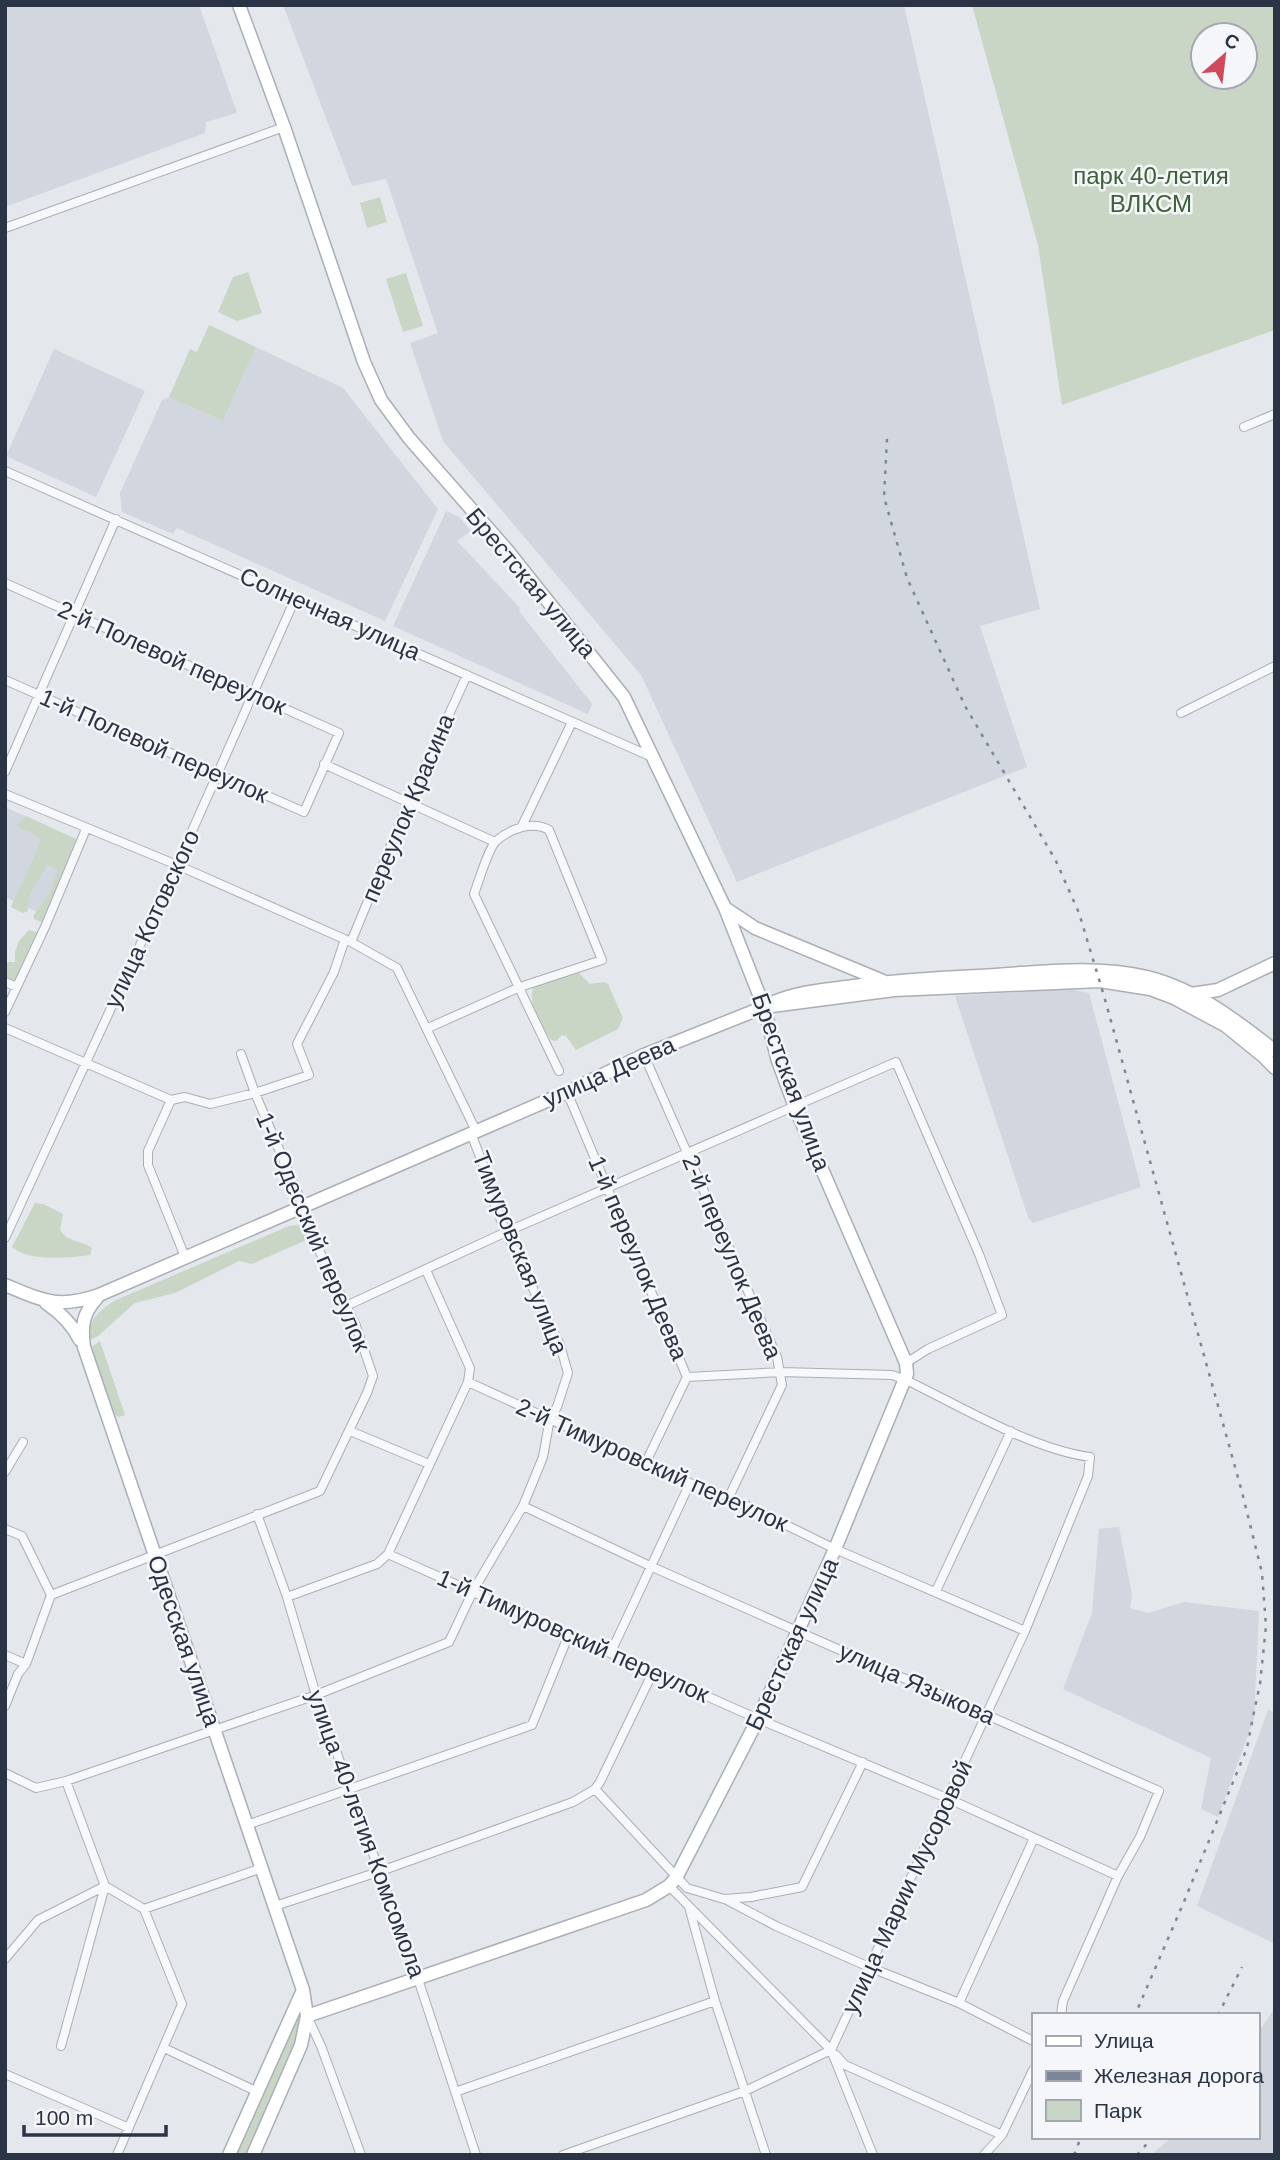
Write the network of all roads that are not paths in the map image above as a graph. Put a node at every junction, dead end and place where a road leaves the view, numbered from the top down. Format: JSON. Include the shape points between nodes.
{"nodes":[{"id":1,"x":239,"y":5,"type":"edge"},
{"id":2,"x":284,"y":127,"type":"junction"},
{"id":3,"x":5,"y":228,"type":"edge"},
{"id":4,"x":1275,"y":414,"type":"edge"},
{"id":5,"x":1244,"y":427,"type":"dead end"},
{"id":6,"x":5,"y":471,"type":"edge"},
{"id":7,"x":116,"y":519,"type":"junction"},
{"id":8,"x":5,"y":583,"type":"edge"},
{"id":9,"x":295,"y":599,"type":"junction"},
{"id":10,"x":76,"y":614,"type":"junction"},
{"id":11,"x":1275,"y":666,"type":"edge"},
{"id":12,"x":467,"y":675,"type":"junction"},
{"id":13,"x":5,"y":680,"type":"edge"},
{"id":14,"x":39,"y":695,"type":"junction"},
{"id":15,"x":253,"y":695,"type":"junction"},
{"id":16,"x":1181,"y":713,"type":"dead end"},
{"id":17,"x":572,"y":722,"type":"junction"},
{"id":18,"x":655,"y":758,"type":"junction"},
{"id":19,"x":324,"y":764,"type":"junction"},
{"id":20,"x":5,"y":772,"type":"edge"},
{"id":21,"x":217,"y":775,"type":"junction"},
{"id":22,"x":5,"y":794,"type":"edge"},
{"id":23,"x":408,"y":804,"type":"junction"},
{"id":24,"x":522,"y":826,"type":"junction"},
{"id":25,"x":86,"y":829,"type":"junction"},
{"id":26,"x":495,"y":842,"type":"junction"},
{"id":27,"x":177,"y":865,"type":"junction"},
{"id":28,"x":725,"y":908,"type":"junction"},
{"id":29,"x":348,"y":940,"type":"junction"},
{"id":30,"x":1275,"y":963,"type":"edge"},
{"id":31,"x":5,"y":982,"type":"edge"},
{"id":32,"x":885,"y":982,"type":"junction"},
{"id":33,"x":17,"y":987,"type":"junction"},
{"id":34,"x":520,"y":987,"type":"junction"},
{"id":35,"x":1218,"y":990,"type":"junction"},
{"id":36,"x":1191,"y":994,"type":"junction"},
{"id":37,"x":764,"y":1007,"type":"junction"},
{"id":38,"x":5,"y":1012,"type":"edge"},
{"id":39,"x":1236,"y":1021,"type":"junction"},
{"id":40,"x":5,"y":1028,"type":"edge"},
{"id":41,"x":428,"y":1028,"type":"junction"},
{"id":42,"x":1275,"y":1051,"type":"edge"},
{"id":43,"x":241,"y":1054,"type":"dead end"},
{"id":44,"x":644,"y":1055,"type":"junction"},
{"id":45,"x":85,"y":1062,"type":"junction"},
{"id":46,"x":1275,"y":1068,"type":"edge"},
{"id":47,"x":559,"y":1070,"type":"dead end"},
{"id":48,"x":567,"y":1092,"type":"junction"},
{"id":49,"x":254,"y":1093,"type":"junction"},
{"id":50,"x":171,"y":1100,"type":"junction"},
{"id":51,"x":795,"y":1107,"type":"junction"},
{"id":52,"x":474,"y":1132,"type":"junction"},
{"id":53,"x":688,"y":1154,"type":"junction"},
{"id":54,"x":609,"y":1189,"type":"junction"},
{"id":55,"x":303,"y":1206,"type":"junction"},
{"id":56,"x":506,"y":1232,"type":"junction"},
{"id":57,"x":5,"y":1238,"type":"edge"},
{"id":58,"x":185,"y":1257,"type":"junction"},
{"id":59,"x":426,"y":1270,"type":"junction"},
{"id":60,"x":5,"y":1285,"type":"edge"},
{"id":61,"x":99,"y":1295,"type":"junction"},
{"id":62,"x":43,"y":1300,"type":"junction"},
{"id":63,"x":346,"y":1306,"type":"junction"},
{"id":64,"x":84,"y":1347,"type":"junction"},
{"id":65,"x":906,"y":1363,"type":"junction"},
{"id":66,"x":781,"y":1372,"type":"junction"},
{"id":67,"x":687,"y":1377,"type":"junction"},
{"id":68,"x":906,"y":1380,"type":"junction"},
{"id":69,"x":468,"y":1382,"type":"junction"},
{"id":70,"x":550,"y":1418,"type":"junction"},
{"id":71,"x":350,"y":1431,"type":"junction"},
{"id":72,"x":1012,"y":1431,"type":"junction"},
{"id":73,"x":23,"y":1442,"type":"dead end"},
{"id":74,"x":646,"y":1462,"type":"junction"},
{"id":75,"x":429,"y":1464,"type":"junction"},
{"id":76,"x":5,"y":1472,"type":"edge"},
{"id":77,"x":690,"y":1483,"type":"junction"},
{"id":78,"x":729,"y":1497,"type":"junction"},
{"id":79,"x":523,"y":1506,"type":"junction"},
{"id":80,"x":257,"y":1514,"type":"junction"},
{"id":81,"x":5,"y":1529,"type":"edge"},
{"id":82,"x":835,"y":1549,"type":"junction"},
{"id":83,"x":155,"y":1553,"type":"junction"},
{"id":84,"x":388,"y":1554,"type":"junction"},
{"id":85,"x":650,"y":1566,"type":"junction"},
{"id":86,"x":473,"y":1591,"type":"junction"},
{"id":87,"x":936,"y":1591,"type":"junction"},
{"id":88,"x":51,"y":1595,"type":"junction"},
{"id":89,"x":287,"y":1597,"type":"junction"},
{"id":90,"x":1026,"y":1631,"type":"junction"},
{"id":91,"x":797,"y":1632,"type":"junction"},
{"id":92,"x":569,"y":1634,"type":"junction"},
{"id":93,"x":611,"y":1652,"type":"junction"},
{"id":94,"x":5,"y":1655,"type":"edge"},
{"id":95,"x":26,"y":1664,"type":"junction"},
{"id":96,"x":653,"y":1672,"type":"junction"},
{"id":97,"x":316,"y":1695,"type":"junction"},
{"id":98,"x":5,"y":1706,"type":"edge"},
{"id":99,"x":988,"y":1715,"type":"junction"},
{"id":100,"x":758,"y":1718,"type":"junction"},
{"id":101,"x":214,"y":1730,"type":"junction"},
{"id":102,"x":863,"y":1762,"type":"junction"},
{"id":103,"x":5,"y":1773,"type":"edge"},
{"id":104,"x":66,"y":1780,"type":"junction"},
{"id":105,"x":351,"y":1789,"type":"junction"},
{"id":106,"x":594,"y":1789,"type":"junction"},
{"id":107,"x":949,"y":1799,"type":"junction"},
{"id":108,"x":247,"y":1825,"type":"junction"},
{"id":109,"x":1034,"y":1838,"type":"junction"},
{"id":110,"x":262,"y":1868,"type":"junction"},
{"id":111,"x":381,"y":1871,"type":"junction"},
{"id":112,"x":1118,"y":1876,"type":"junction"},
{"id":113,"x":672,"y":1882,"type":"junction"},
{"id":114,"x":104,"y":1886,"type":"junction"},
{"id":115,"x":724,"y":1899,"type":"junction"},
{"id":116,"x":275,"y":1906,"type":"junction"},
{"id":117,"x":688,"y":1906,"type":"junction"},
{"id":118,"x":144,"y":1909,"type":"junction"},
{"id":119,"x":5,"y":1959,"type":"edge"},
{"id":120,"x":869,"y":1967,"type":"junction"},
{"id":121,"x":418,"y":1979,"type":"junction"},
{"id":122,"x":303,"y":1990,"type":"junction"},
{"id":123,"x":716,"y":2001,"type":"junction"},
{"id":124,"x":959,"y":2003,"type":"junction"},
{"id":125,"x":1061,"y":2013,"type":"edge"},
{"id":126,"x":307,"y":2016,"type":"junction"},
{"id":127,"x":1032,"y":2040,"type":"edge"},
{"id":128,"x":61,"y":2046,"type":"dead end"},
{"id":129,"x":164,"y":2048,"type":"junction"},
{"id":130,"x":831,"y":2050,"type":"junction"},
{"id":131,"x":1032,"y":2072,"type":"edge"},
{"id":132,"x":5,"y":2074,"type":"edge"},
{"id":133,"x":745,"y":2091,"type":"junction"},
{"id":134,"x":258,"y":2092,"type":"junction"},
{"id":135,"x":455,"y":2092,"type":"junction"},
{"id":136,"x":129,"y":2128,"type":"junction"},
{"id":137,"x":1002,"y":2135,"type":"junction"},
{"id":138,"x":117,"y":2155,"type":"edge"},
{"id":139,"x":229,"y":2155,"type":"edge"},
{"id":140,"x":253,"y":2155,"type":"edge"},
{"id":141,"x":361,"y":2155,"type":"edge"},
{"id":142,"x":475,"y":2155,"type":"edge"},
{"id":143,"x":563,"y":2155,"type":"edge"},
{"id":144,"x":766,"y":2155,"type":"edge"},
{"id":145,"x":873,"y":2155,"type":"edge"},
{"id":146,"x":984,"y":2155,"type":"edge"}],
"edges":[{"from":1,"to":2,"type":"main road","name":"Брестская улица"},
{"from":2,"to":3,"type":"street"},
{"from":2,"to":18,"type":"main road","name":"Брестская улица","via":[[381,400],[624,696]]},
{"from":4,"to":5,"type":"street"},
{"from":6,"to":7,"type":"street","name":"Солнечная улица"},
{"from":7,"to":9,"type":"street","name":"Солнечная улица"},
{"from":7,"to":10,"type":"street"},
{"from":8,"to":10,"type":"street","name":"2-й Полевой переулок"},
{"from":9,"to":12,"type":"street","name":"Солнечная улица"},
{"from":9,"to":15,"type":"street","name":"улица Котовского"},
{"from":10,"to":14,"type":"street"},
{"from":10,"to":15,"type":"street","name":"2-й Полевой переулок"},
{"from":11,"to":16,"type":"street"},
{"from":12,"to":17,"type":"street","name":"Солнечная улица"},
{"from":12,"to":23,"type":"street","name":"переулок Красина"},
{"from":13,"to":14,"type":"street","name":"1-й Полевой переулок"},
{"from":14,"to":20,"type":"street"},
{"from":14,"to":21,"type":"street","name":"1-й Полевой переулок"},
{"from":15,"to":19,"type":"street","name":"2-й Полевой переулок","via":[[339,733]]},
{"from":15,"to":21,"type":"street","name":"улица Котовского"},
{"from":17,"to":18,"type":"street","name":"Солнечная улица"},
{"from":17,"to":24,"type":"street"},
{"from":18,"to":28,"type":"main road","name":"Брестская улица"},
{"from":19,"to":21,"type":"street","name":"1-й Полевой переулок","via":[[304,812]]},
{"from":19,"to":23,"type":"street"},
{"from":21,"to":27,"type":"street","name":"улица Котовского"},
{"from":22,"to":25,"type":"street","name":"Тимуровская улица"},
{"from":23,"to":26,"type":"street"},
{"from":23,"to":29,"type":"street","name":"переулок Красина"},
{"from":24,"to":26,"type":"street"},
{"from":24,"to":34,"type":"street","via":[[541,825],[549,830],[602,960]]},
{"from":25,"to":27,"type":"street","name":"Тимуровская улица"},
{"from":25,"to":33,"type":"street"},
{"from":26,"to":34,"type":"street","via":[[474,894]]},
{"from":27,"to":29,"type":"street","name":"Тимуровская улица"},
{"from":27,"to":45,"type":"street","name":"улица Котовского"},
{"from":28,"to":32,"type":"main road","via":[[755,928]]},
{"from":28,"to":37,"type":"main road","name":"Брестская улица"},
{"from":29,"to":41,"type":"street","name":"Тимуровская улица","via":[[397,968]]},
{"from":29,"to":49,"type":"street","name":"переулок Красина","via":[[297,1044],[309,1075]]},
{"from":30,"to":35,"type":"main road"},
{"from":31,"to":33,"type":"street"},
{"from":32,"to":36,"type":"main road","via":[[1103,971],[1146,977]]},
{"from":32,"to":37,"type":"main road","via":[[792,994]]},
{"from":33,"to":38,"type":"street"},
{"from":34,"to":41,"type":"street"},
{"from":34,"to":47,"type":"street"},
{"from":35,"to":36,"type":"main road"},
{"from":35,"to":39,"type":"main road"},
{"from":36,"to":39,"type":"main road"},
{"from":37,"to":44,"type":"main road","name":"улица Деева"},
{"from":37,"to":46,"type":"main road","name":"улица Деева","via":[[894,990],[1100,981],[1174,998],[1226,1026]]},
{"from":37,"to":51,"type":"main road","name":"Брестская улица"},
{"from":39,"to":42,"type":"main road"},
{"from":40,"to":45,"type":"street","name":"переулок Красина"},
{"from":41,"to":52,"type":"street","name":"Тимуровская улица"},
{"from":43,"to":49,"type":"street","name":"1-й Одесский переулок"},
{"from":44,"to":48,"type":"main road","name":"улица Деева"},
{"from":44,"to":53,"type":"street","name":"2-й переулок Деева"},
{"from":45,"to":50,"type":"street","name":"переулок Красина"},
{"from":45,"to":57,"type":"street","name":"улица Котовского"},
{"from":48,"to":52,"type":"main road","name":"улица Деева"},
{"from":48,"to":54,"type":"street","name":"1-й переулок Деева"},
{"from":49,"to":50,"type":"street","name":"переулок Красина","via":[[210,1104],[185,1097]]},
{"from":49,"to":55,"type":"street","name":"1-й Одесский переулок"},
{"from":50,"to":58,"type":"street","via":[[148,1151],[148,1165]]},
{"from":51,"to":53,"type":"street"},
{"from":51,"to":65,"type":"main road","name":"Брестская улица"},
{"from":51,"to":65,"type":"street","via":[[896,1062],[1002,1315]]},
{"from":52,"to":55,"type":"main road","name":"улица Деева"},
{"from":52,"to":56,"type":"street","name":"Тимуровская улица","via":[[487,1186]]},
{"from":53,"to":54,"type":"street"},
{"from":53,"to":66,"type":"street","name":"2-й переулок Деева"},
{"from":54,"to":56,"type":"street"},
{"from":54,"to":67,"type":"street","name":"1-й переулок Деева"},
{"from":55,"to":58,"type":"main road","name":"улица Деева"},
{"from":55,"to":63,"type":"street","name":"1-й Одесский переулок"},
{"from":56,"to":59,"type":"street"},
{"from":56,"to":70,"type":"street","name":"Тимуровская улица","via":[[560,1345],[568,1373]]},
{"from":58,"to":61,"type":"main road","name":"улица Деева"},
{"from":59,"to":63,"type":"street"},
{"from":59,"to":69,"type":"street","via":[[470,1368]]},
{"from":60,"to":62,"type":"main road"},
{"from":61,"to":62,"type":"main road","name":"улица Деева","via":[[75,1303]]},
{"from":61,"to":64,"type":"main road","name":"Одесская улица","via":[[83,1318]]},
{"from":62,"to":64,"type":"main road","via":[[62,1314]]},
{"from":63,"to":71,"type":"street","name":"1-й Одесский переулок","via":[[373,1376]]},
{"from":64,"to":83,"type":"main road","name":"Одесская улица"},
{"from":65,"to":68,"type":"main road","name":"Брестская улица"},
{"from":66,"to":67,"type":"street"},
{"from":66,"to":68,"type":"street","via":[[892,1375]]},
{"from":66,"to":78,"type":"street","name":"2-й переулок Деева","via":[[782,1385]]},
{"from":67,"to":74,"type":"street","name":"1-й переулок Деева"},
{"from":68,"to":72,"type":"street"},
{"from":68,"to":82,"type":"main road","name":"Брестская улица"},
{"from":69,"to":70,"type":"street","name":"2-й Тимуровский переулок"},
{"from":69,"to":75,"type":"street"},
{"from":70,"to":74,"type":"street","name":"2-й Тимуровский переулок"},
{"from":70,"to":79,"type":"street","name":"Тимуровская улица","via":[[543,1457]]},
{"from":71,"to":75,"type":"street"},
{"from":71,"to":80,"type":"street","name":"1-й Одесский переулок","via":[[320,1491]]},
{"from":72,"to":87,"type":"street"},
{"from":72,"to":90,"type":"street","name":"улица Марии Мусоровой","via":[[1069,1454],[1090,1457],[1087,1476]]},
{"from":73,"to":76,"type":"street"},
{"from":74,"to":77,"type":"street","name":"2-й Тимуровский переулок"},
{"from":75,"to":84,"type":"street"},
{"from":77,"to":78,"type":"street","name":"2-й Тимуровский переулок"},
{"from":77,"to":85,"type":"street"},
{"from":78,"to":82,"type":"street","name":"2-й Тимуровский переулок"},
{"from":79,"to":85,"type":"street","name":"улица Языкова"},
{"from":79,"to":86,"type":"street","name":"Тимуровская улица"},
{"from":80,"to":83,"type":"street","name":"1-й Одесский переулок"},
{"from":80,"to":89,"type":"street","name":"улица 40-летия Комсомола"},
{"from":81,"to":88,"type":"street","via":[[22,1536]]},
{"from":82,"to":87,"type":"street","name":"2-й Тимуровский переулок"},
{"from":82,"to":91,"type":"main road","name":"Брестская улица"},
{"from":83,"to":88,"type":"street","name":"1-й Одесский переулок"},
{"from":83,"to":101,"type":"main road","name":"Одесская улица"},
{"from":84,"to":86,"type":"street","name":"1-й Тимуровский переулок"},
{"from":84,"to":89,"type":"street","via":[[377,1564]]},
{"from":85,"to":91,"type":"street","name":"улица Языкова"},
{"from":85,"to":93,"type":"street"},
{"from":86,"to":92,"type":"street","name":"1-й Тимуровский переулок"},
{"from":86,"to":97,"type":"street","name":"Тимуровская улица","via":[[449,1642]]},
{"from":87,"to":90,"type":"street","name":"2-й Тимуровский переулок"},
{"from":88,"to":95,"type":"street"},
{"from":89,"to":97,"type":"street","name":"улица 40-летия Комсомола"},
{"from":90,"to":99,"type":"street","name":"улица Марии Мусоровой"},
{"from":91,"to":99,"type":"street","name":"улица Языкова"},
{"from":91,"to":100,"type":"main road","name":"Брестская улица"},
{"from":92,"to":93,"type":"street","name":"1-й Тимуровский переулок"},
{"from":92,"to":105,"type":"street","via":[[531,1725]]},
{"from":93,"to":96,"type":"street","name":"1-й Тимуровский переулок"},
{"from":94,"to":95,"type":"street"},
{"from":95,"to":98,"type":"street"},
{"from":96,"to":100,"type":"street","name":"1-й Тимуровский переулок"},
{"from":96,"to":106,"type":"street"},
{"from":97,"to":101,"type":"street","name":"Тимуровская улица"},
{"from":97,"to":105,"type":"street","name":"улица 40-летия Комсомола"},
{"from":99,"to":107,"type":"street","name":"улица Марии Мусоровой"},
{"from":99,"to":112,"type":"street","name":"улица Языкова","via":[[1159,1791]]},
{"from":100,"to":102,"type":"street","name":"1-й Тимуровский переулок"},
{"from":100,"to":113,"type":"main road","name":"Брестская улица"},
{"from":101,"to":104,"type":"street","name":"Тимуровская улица"},
{"from":101,"to":108,"type":"main road","name":"Одесская улица"},
{"from":102,"to":107,"type":"street","name":"1-й Тимуровский переулок"},
{"from":102,"to":115,"type":"street","via":[[802,1887]]},
{"from":103,"to":104,"type":"street","name":"Тимуровская улица","via":[[36,1787]]},
{"from":104,"to":114,"type":"street"},
{"from":105,"to":108,"type":"street"},
{"from":105,"to":111,"type":"street","name":"улица 40-летия Комсомола"},
{"from":106,"to":111,"type":"street","via":[[573,1802]]},
{"from":106,"to":113,"type":"street"},
{"from":107,"to":109,"type":"street","name":"1-й Тимуровский переулок"},
{"from":107,"to":120,"type":"street","name":"улица Марии Мусоровой"},
{"from":108,"to":110,"type":"main road","name":"Одесская улица"},
{"from":109,"to":112,"type":"street","name":"1-й Тимуровский переулок"},
{"from":109,"to":124,"type":"street"},
{"from":110,"to":116,"type":"main road","name":"Одесская улица"},
{"from":110,"to":118,"type":"street"},
{"from":111,"to":116,"type":"street"},
{"from":111,"to":121,"type":"street","name":"улица 40-летия Комсомола"},
{"from":112,"to":125,"type":"street"},
{"from":113,"to":115,"type":"street"},
{"from":113,"to":117,"type":"street"},
{"from":113,"to":121,"type":"main road","via":[[646,1900]]},
{"from":114,"to":118,"type":"street"},
{"from":114,"to":119,"type":"street","via":[[38,1920]]},
{"from":114,"to":128,"type":"street"},
{"from":115,"to":120,"type":"street"},
{"from":116,"to":122,"type":"main road","name":"Одесская улица"},
{"from":117,"to":123,"type":"street"},
{"from":117,"to":130,"type":"street"},
{"from":118,"to":129,"type":"street","via":[[182,2004]]},
{"from":120,"to":124,"type":"street"},
{"from":120,"to":130,"type":"street","name":"улица Марии Мусоровой"},
{"from":121,"to":126,"type":"main road"},
{"from":121,"to":135,"type":"street","name":"улица 40-летия Комсомола"},
{"from":122,"to":126,"type":"main road","name":"Одесская улица"},
{"from":122,"to":134,"type":"main road"},
{"from":123,"to":133,"type":"street"},
{"from":123,"to":135,"type":"street"},
{"from":124,"to":127,"type":"street"},
{"from":126,"to":140,"type":"main road","via":[[302,2045]]},
{"from":126,"to":141,"type":"street"},
{"from":129,"to":134,"type":"street"},
{"from":129,"to":136,"type":"street"},
{"from":130,"to":133,"type":"street"},
{"from":130,"to":137,"type":"street","via":[[845,2065]]},
{"from":130,"to":145,"type":"street"},
{"from":131,"to":137,"type":"street"},
{"from":132,"to":136,"type":"street"},
{"from":133,"to":143,"type":"street"},
{"from":133,"to":144,"type":"street"},
{"from":134,"to":139,"type":"main road"},
{"from":135,"to":142,"type":"street","name":"улица 40-летия Комсомола"},
{"from":136,"to":138,"type":"street"},
{"from":137,"to":146,"type":"street"}]}
